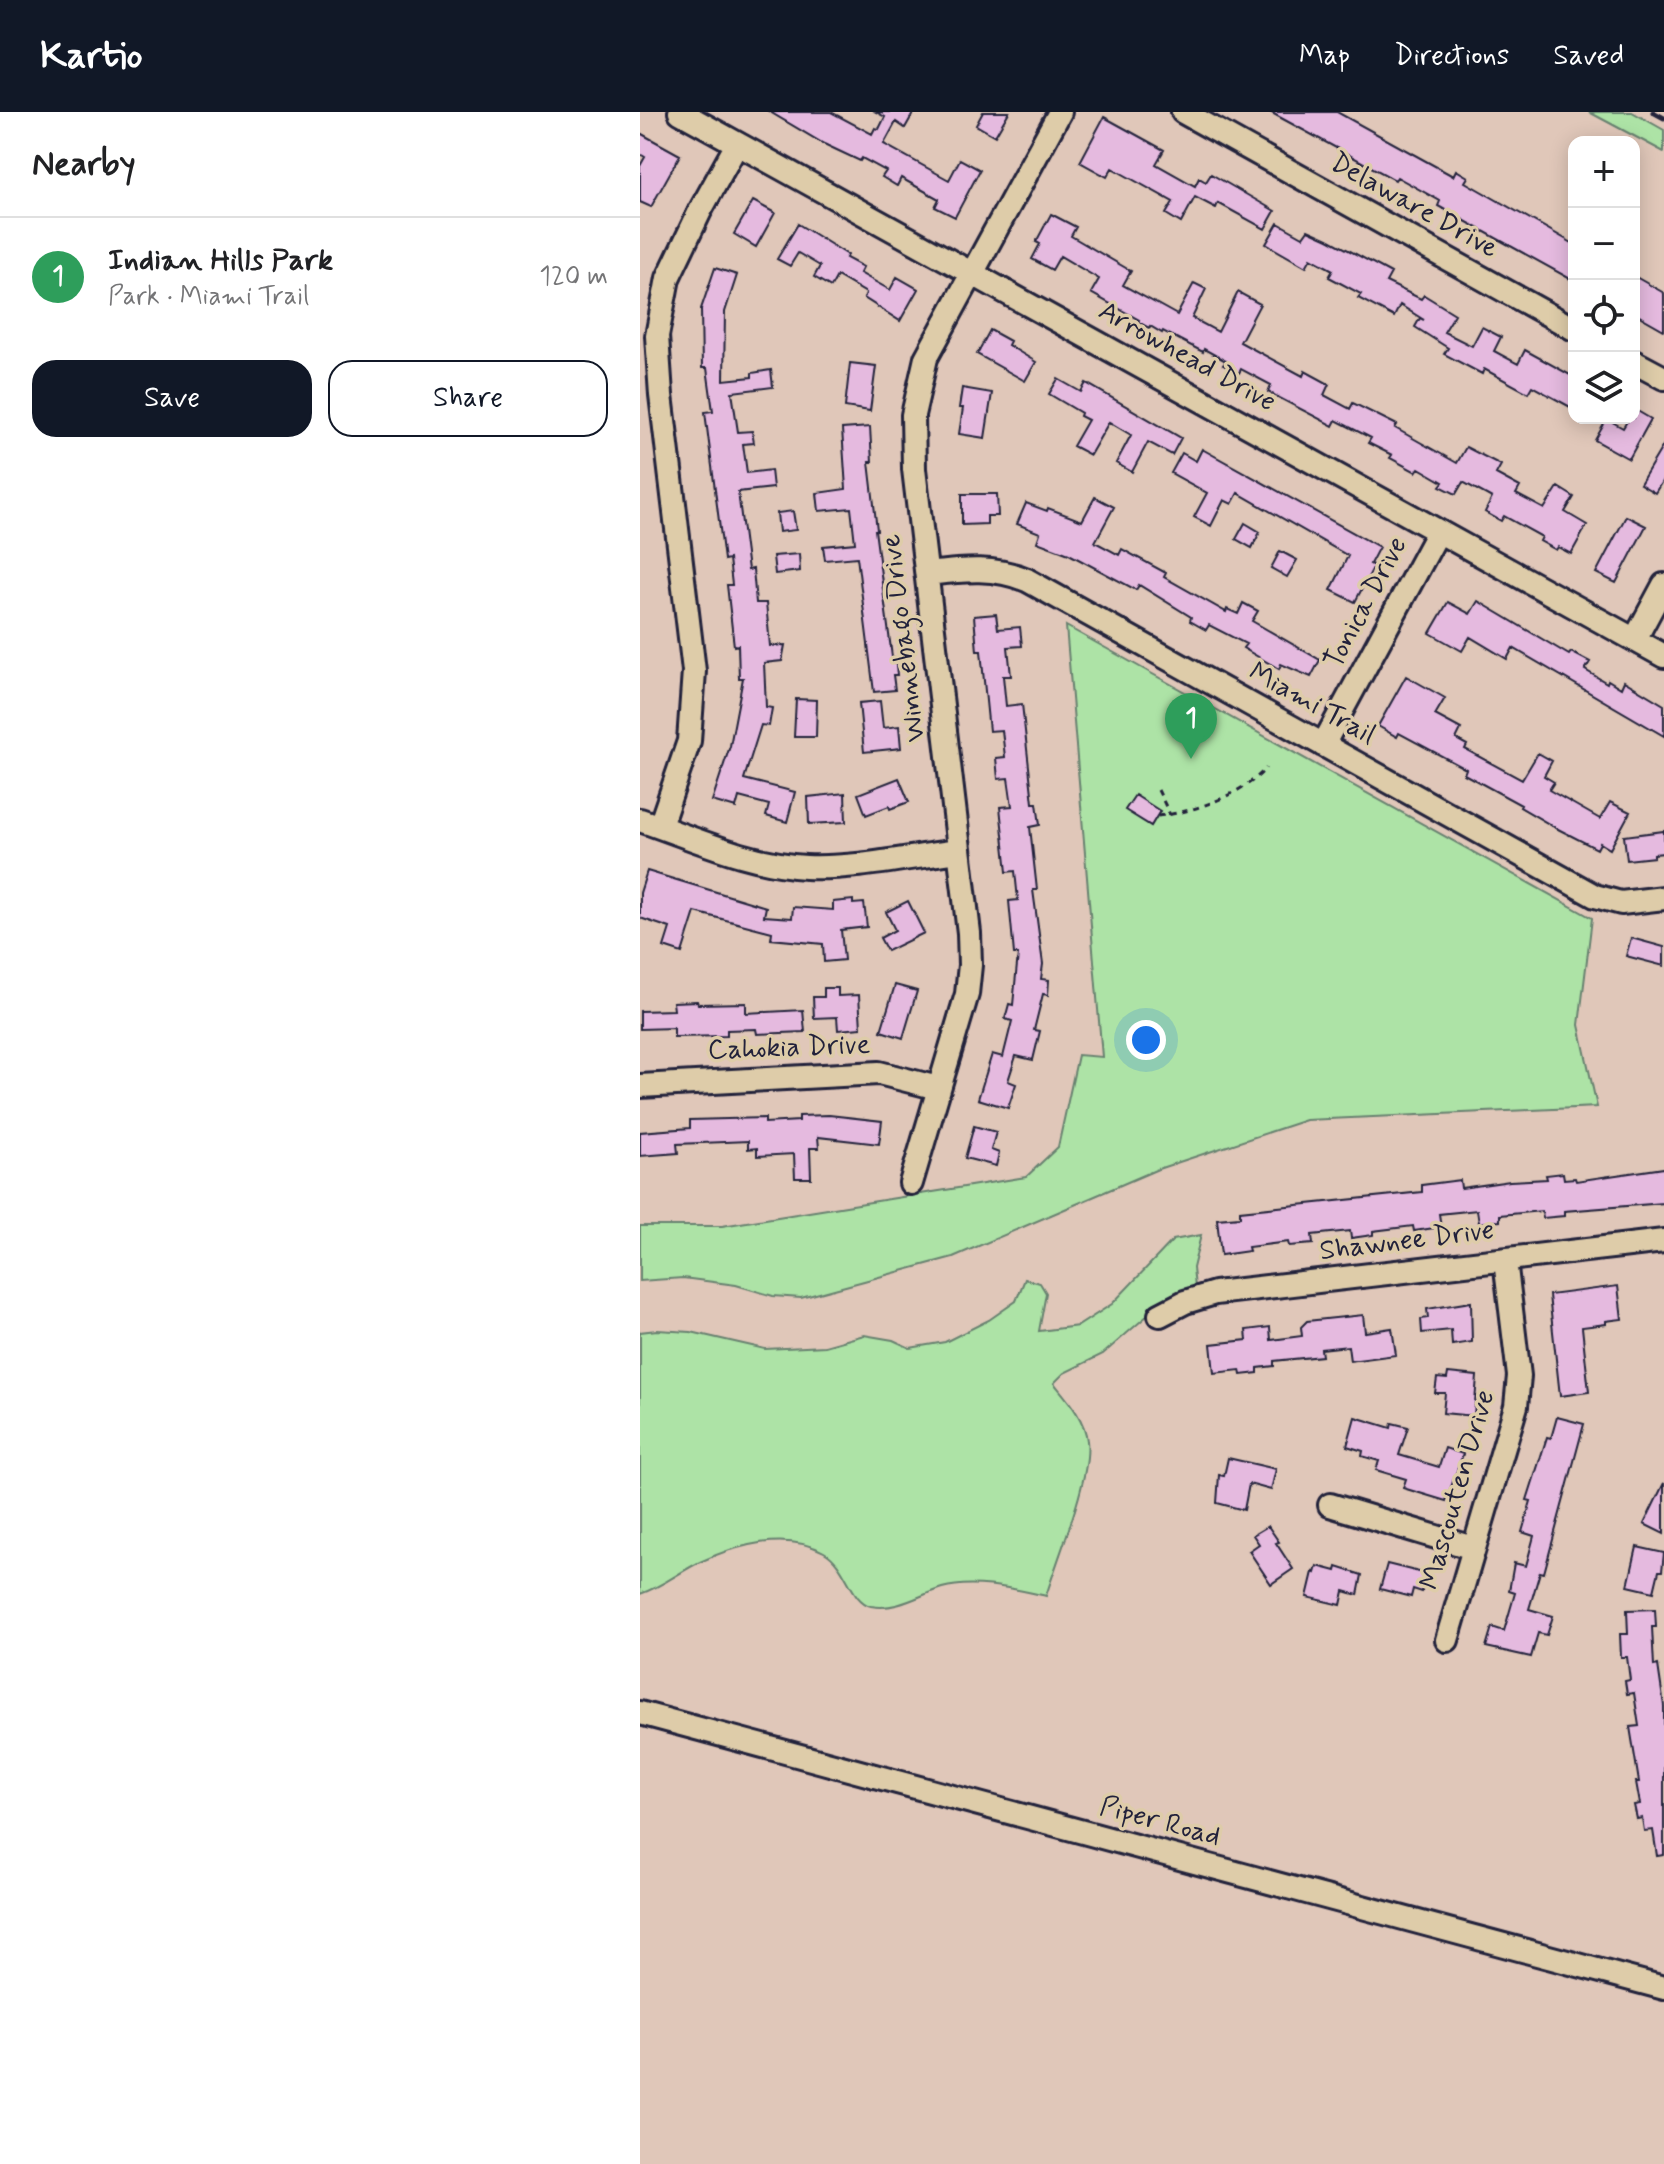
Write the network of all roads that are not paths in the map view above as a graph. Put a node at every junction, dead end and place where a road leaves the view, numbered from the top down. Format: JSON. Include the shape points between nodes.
{"nodes":[{"id":1,"x":680,"y":112,"type":"edge"},
{"id":2,"x":1060,"y":112,"type":"edge"},
{"id":3,"x":1183,"y":112,"type":"edge"},
{"id":4,"x":737,"y":144,"type":"junction"},
{"id":5,"x":971,"y":273,"type":"junction"},
{"id":6,"x":1568,"y":326,"type":"edge"},
{"id":7,"x":1640,"y":365,"type":"edge"},
{"id":8,"x":1664,"y":378,"type":"edge"},
{"id":9,"x":1438,"y":532,"type":"junction"},
{"id":10,"x":927,"y":574,"type":"junction"},
{"id":11,"x":1664,"y":585,"type":"edge"},
{"id":12,"x":1635,"y":639,"type":"junction"},
{"id":13,"x":1664,"y":656,"type":"edge"},
{"id":14,"x":1323,"y":745,"type":"junction"},
{"id":15,"x":650,"y":823,"type":"edge"},
{"id":16,"x":959,"y":851,"type":"junction"},
{"id":17,"x":1664,"y":898,"type":"edge"},
{"id":18,"x":640,"y":1086,"type":"edge"},
{"id":19,"x":938,"y":1088,"type":"junction"},
{"id":20,"x":911,"y":1183,"type":"dead end"},
{"id":21,"x":1664,"y":1241,"type":"edge"},
{"id":22,"x":1505,"y":1260,"type":"junction"},
{"id":23,"x":1160,"y":1315,"type":"dead end"},
{"id":24,"x":1330,"y":1505,"type":"dead end"},
{"id":25,"x":1473,"y":1548,"type":"junction"},
{"id":26,"x":1447,"y":1640,"type":"dead end"},
{"id":27,"x":640,"y":1713,"type":"edge"},
{"id":28,"x":1664,"y":1988,"type":"edge"}],
"edges":[{"from":1,"to":4,"type":"street","name":"Arrowhead Drive"},
{"from":2,"to":5,"type":"street","name":"Winnebago Drive"},
{"from":3,"to":6,"type":"street","name":"Delaware Drive"},
{"from":4,"to":5,"type":"street","name":"Arrowhead Drive"},
{"from":4,"to":15,"type":"street","via":[[668,278],[657,336],[694,671],[689,741]]},
{"from":5,"to":9,"type":"street","name":"Arrowhead Drive"},
{"from":5,"to":10,"type":"street","name":"Winnebago Drive","via":[[926,358],[913,415]]},
{"from":7,"to":8,"type":"street"},
{"from":9,"to":12,"type":"street","name":"Arrowhead Drive"},
{"from":9,"to":14,"type":"street","name":"Tonica Drive"},
{"from":10,"to":14,"type":"street","name":"Miami Trail","via":[[976,569],[1027,580]]},
{"from":10,"to":16,"type":"street","name":"Winnebago Drive"},
{"from":11,"to":12,"type":"street"},
{"from":12,"to":13,"type":"street","name":"Arrowhead Drive"},
{"from":14,"to":17,"type":"street","name":"Miami Trail","via":[[1595,896],[1621,903]]},
{"from":15,"to":16,"type":"street","via":[[760,860],[806,867]]},
{"from":16,"to":19,"type":"street","name":"Winnebago Drive","via":[[970,965],[967,994]]},
{"from":18,"to":19,"type":"street","name":"Cahokia Drive","via":[[879,1073]]},
{"from":19,"to":20,"type":"street","name":"Winnebago Drive"},
{"from":21,"to":22,"type":"street","name":"Shawnee Drive"},
{"from":22,"to":23,"type":"street","name":"Shawnee Drive","via":[[1215,1293]]},
{"from":22,"to":25,"type":"street","name":"Mascouten Drive","via":[[1519,1376],[1516,1406]]},
{"from":24,"to":25,"type":"street"},
{"from":25,"to":26,"type":"street","name":"Mascouten Drive"},
{"from":27,"to":28,"type":"street","name":"Piper Road"}]}
